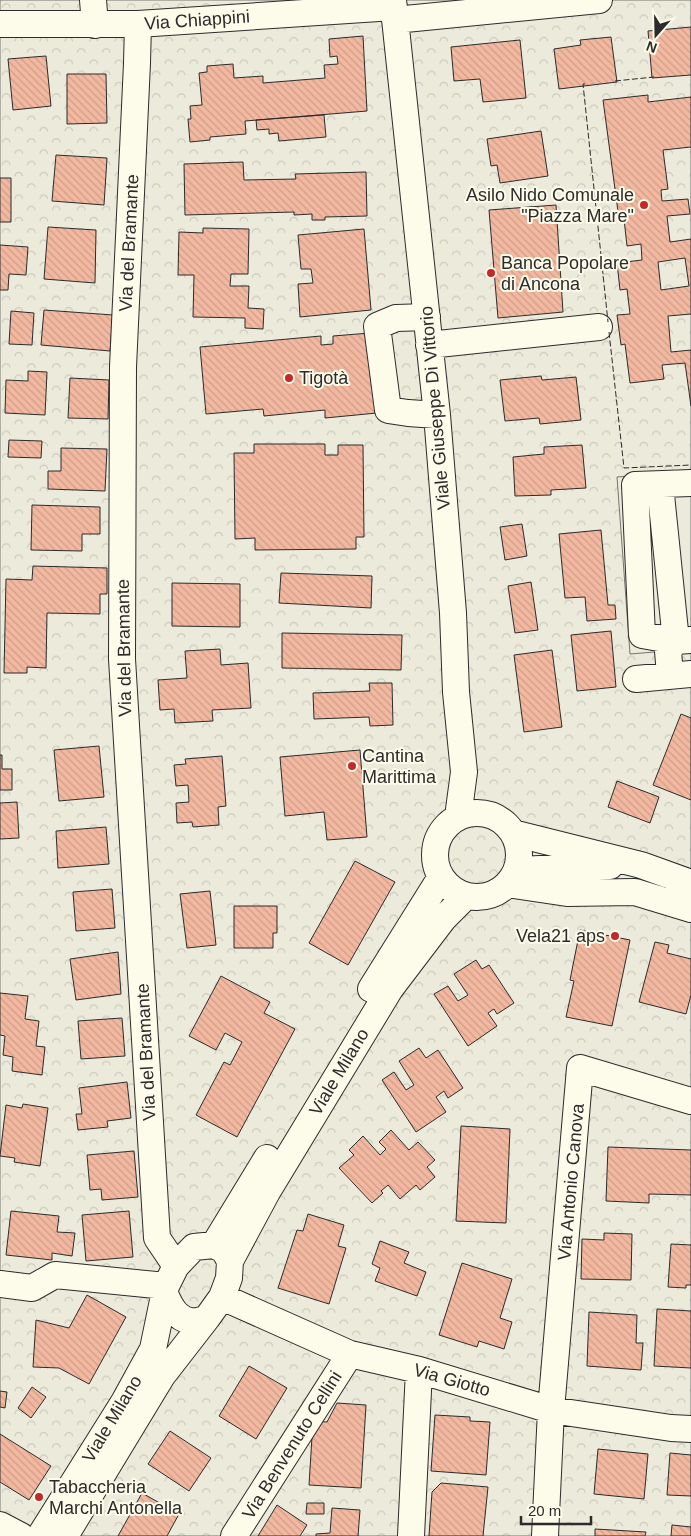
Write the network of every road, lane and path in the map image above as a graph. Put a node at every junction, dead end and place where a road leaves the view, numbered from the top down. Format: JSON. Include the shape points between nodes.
{"nodes":[{"id":1,"x":599,"y":0,"type":"edge"},
{"id":2,"x":394,"y":9,"type":"edge"},
{"id":3,"x":94,"y":12,"type":"edge"},
{"id":4,"x":0,"y":24,"type":"edge"},
{"id":5,"x":138,"y":24,"type":"junction"},
{"id":6,"x":426,"y":318,"type":"junction"},
{"id":7,"x":599,"y":327,"type":"dead end"},
{"id":8,"x":429,"y":345,"type":"junction"},
{"id":9,"x":437,"y":415,"type":"junction"},
{"id":10,"x":691,"y":483,"type":"edge"},
{"id":11,"x":683,"y":641,"type":"edge"},
{"id":12,"x":681,"y":674,"type":"edge"},
{"id":13,"x":636,"y":679,"type":"dead end"},
{"id":14,"x":458,"y":817,"type":"junction"},
{"id":15,"x":514,"y":832,"type":"junction"},
{"id":16,"x":641,"y":865,"type":"junction"},
{"id":17,"x":441,"y":877,"type":"junction"},
{"id":18,"x":513,"y":877,"type":"junction"},
{"id":19,"x":691,"y":883,"type":"edge"},
{"id":20,"x":466,"y":896,"type":"junction"},
{"id":21,"x":691,"y":909,"type":"edge"},
{"id":22,"x":691,"y":1101,"type":"edge"},
{"id":23,"x":222,"y":1253,"type":"junction"},
{"id":24,"x":169,"y":1282,"type":"junction"},
{"id":25,"x":0,"y":1284,"type":"edge"},
{"id":26,"x":222,"y":1297,"type":"junction"},
{"id":27,"x":206,"y":1318,"type":"junction"},
{"id":28,"x":350,"y":1354,"type":"junction"},
{"id":29,"x":419,"y":1370,"type":"junction"},
{"id":30,"x":551,"y":1410,"type":"junction"},
{"id":31,"x":691,"y":1429,"type":"edge"},
{"id":32,"x":0,"y":1525,"type":"edge"},
{"id":33,"x":21,"y":1536,"type":"edge"},
{"id":34,"x":40,"y":1536,"type":"edge"},
{"id":35,"x":66,"y":1536,"type":"edge"},
{"id":36,"x":234,"y":1536,"type":"edge"},
{"id":37,"x":410,"y":1536,"type":"edge"},
{"id":38,"x":545,"y":1536,"type":"edge"}],
"edges":[{"from":1,"to":2,"type":"street","name":"Via Chiappini"},
{"from":2,"to":5,"type":"street","name":"Via Chiappini"},
{"from":2,"to":6,"type":"street","name":"Viale Giuseppe Di Vittorio"},
{"from":3,"to":4,"type":"street","name":"Via Chiappini"},
{"from":3,"to":5,"type":"street","name":"Via Chiappini"},
{"from":5,"to":24,"type":"street","name":"Via del Bramante","via":[[123,367],[122,660],[156,1238]]},
{"from":6,"to":8,"type":"street","name":"Viale Giuseppe Di Vittorio"},
{"from":6,"to":9,"type":"street","via":[[396,318],[377,326],[388,410]]},
{"from":7,"to":8,"type":"street"},
{"from":8,"to":9,"type":"street","name":"Viale Giuseppe Di Vittorio"},
{"from":9,"to":14,"type":"street","name":"Viale Giuseppe Di Vittorio","via":[[464,772]]},
{"from":10,"to":11,"type":"street","via":[[635,485],[642,635]]},
{"from":11,"to":12,"type":"street","via":[[668,651]]},
{"from":12,"to":13,"type":"street"},
{"from":14,"to":15,"type":"street","via":[[470,813],[494,816]]},
{"from":14,"to":17,"type":"street","via":[[446,825],[438,837],[436,864]]},
{"from":15,"to":16,"type":"street"},
{"from":15,"to":18,"type":"street","via":[[520,858]]},
{"from":16,"to":18,"type":"street"},
{"from":16,"to":19,"type":"street"},
{"from":17,"to":20,"type":"street","via":[[452,889]]},
{"from":17,"to":23,"type":"street","name":"Viale Milano"},
{"from":18,"to":20,"type":"street","via":[[499,892],[477,898]]},
{"from":18,"to":21,"type":"street","via":[[567,892],[635,892]]},
{"from":20,"to":23,"type":"street","name":"Viale Milano","via":[[444,918],[390,989],[268,1192]]},
{"from":22,"to":30,"type":"street","name":"Via Antonio Canova","via":[[580,1068]]},
{"from":23,"to":24,"type":"street","via":[[194,1247]]},
{"from":23,"to":26,"type":"street","name":"Viale Milano","via":[[229,1278]]},
{"from":24,"to":25,"type":"street","via":[[55,1275],[32,1288]]},
{"from":24,"to":27,"type":"street","via":[[170,1306],[179,1316],[191,1322]]},
{"from":24,"to":34,"type":"street","name":"Viale Milano","via":[[153,1349],[124,1402]]},
{"from":26,"to":27,"type":"street","name":"Viale Milano"},
{"from":26,"to":28,"type":"street","name":"Via Giotto"},
{"from":27,"to":35,"type":"street","name":"Viale Milano","via":[[162,1376]]},
{"from":28,"to":29,"type":"street","name":"Via Giotto"},
{"from":28,"to":36,"type":"street","name":"Via Benvenuto Cellini"},
{"from":29,"to":30,"type":"street","name":"Via Giotto"},
{"from":29,"to":37,"type":"street"},
{"from":30,"to":31,"type":"street","name":"Via Giotto"},
{"from":30,"to":38,"type":"street"},
{"from":32,"to":33,"type":"street"}]}
